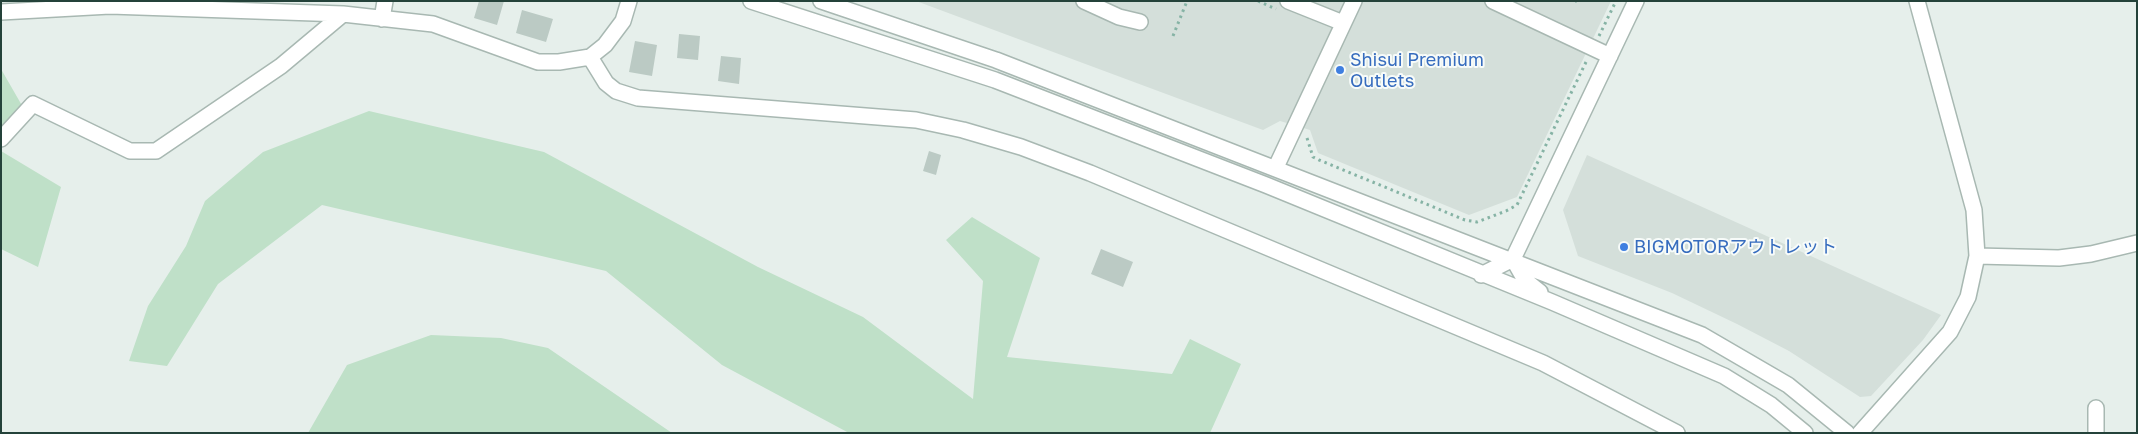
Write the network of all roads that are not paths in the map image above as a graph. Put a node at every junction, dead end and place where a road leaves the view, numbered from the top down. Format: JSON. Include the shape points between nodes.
{"nodes":[{"id":1,"x":385,"y":1,"type":"edge"},
{"id":2,"x":629,"y":1,"type":"edge"},
{"id":3,"x":752,"y":1,"type":"edge"},
{"id":4,"x":821,"y":1,"type":"edge"},
{"id":5,"x":1084,"y":1,"type":"edge"},
{"id":6,"x":1288,"y":1,"type":"edge"},
{"id":7,"x":1354,"y":1,"type":"edge"},
{"id":8,"x":1493,"y":1,"type":"edge"},
{"id":9,"x":1636,"y":1,"type":"edge"},
{"id":10,"x":1917,"y":1,"type":"edge"},
{"id":11,"x":111,"y":4,"type":"edge"},
{"id":12,"x":225,"y":5,"type":"edge"},
{"id":13,"x":1,"y":12,"type":"edge"},
{"id":14,"x":343,"y":14,"type":"junction"},
{"id":15,"x":382,"y":19,"type":"junction"},
{"id":16,"x":1140,"y":22,"type":"dead end"},
{"id":17,"x":1344,"y":23,"type":"junction"},
{"id":18,"x":1610,"y":56,"type":"junction"},
{"id":19,"x":590,"y":57,"type":"junction"},
{"id":20,"x":1,"y":139,"type":"edge"},
{"id":21,"x":1276,"y":167,"type":"junction"},
{"id":22,"x":2137,"y":243,"type":"edge"},
{"id":23,"x":1977,"y":256,"type":"junction"},
{"id":24,"x":1513,"y":259,"type":"junction"},
{"id":25,"x":1481,"y":275,"type":"junction"},
{"id":26,"x":1552,"y":302,"type":"junction"},
{"id":27,"x":2096,"y":408,"type":"dead end"},
{"id":28,"x":1677,"y":433,"type":"edge"},
{"id":29,"x":1805,"y":433,"type":"edge"},
{"id":30,"x":1847,"y":433,"type":"edge"},
{"id":31,"x":1860,"y":433,"type":"edge"},
{"id":32,"x":2096,"y":433,"type":"edge"}],
"edges":[{"from":1,"to":15,"type":"street"},
{"from":2,"to":19,"type":"street","via":[[617,32]]},
{"from":3,"to":25,"type":"street","via":[[995,80],[1266,185]]},
{"from":4,"to":21,"type":"street","via":[[996,60]]},
{"from":5,"to":16,"type":"street","via":[[1119,17]]},
{"from":6,"to":17,"type":"street"},
{"from":7,"to":17,"type":"street"},
{"from":8,"to":18,"type":"street"},
{"from":9,"to":18,"type":"street"},
{"from":10,"to":23,"type":"street","via":[[1974,210]]},
{"from":11,"to":12,"type":"street"},
{"from":11,"to":13,"type":"street"},
{"from":12,"to":14,"type":"street"},
{"from":14,"to":15,"type":"street"},
{"from":14,"to":20,"type":"street","via":[[280,66],[156,151],[130,151],[33,104]]},
{"from":15,"to":19,"type":"street","via":[[433,24],[538,62]]},
{"from":17,"to":21,"type":"street"},
{"from":18,"to":24,"type":"street"},
{"from":19,"to":28,"type":"street","via":[[611,87],[638,98],[916,120],[1021,148],[1162,203],[1543,363]]},
{"from":21,"to":24,"type":"street"},
{"from":22,"to":23,"type":"street","via":[[2059,258]]},
{"from":23,"to":31,"type":"street","via":[[1968,297],[1950,332]]},
{"from":24,"to":25,"type":"street"},
{"from":24,"to":26,"type":"street","via":[[1525,280]]},
{"from":24,"to":30,"type":"street","via":[[1702,335],[1788,385]]},
{"from":25,"to":26,"type":"street"},
{"from":26,"to":29,"type":"street","via":[[1724,376],[1771,405]]},
{"from":27,"to":32,"type":"street"}]}
